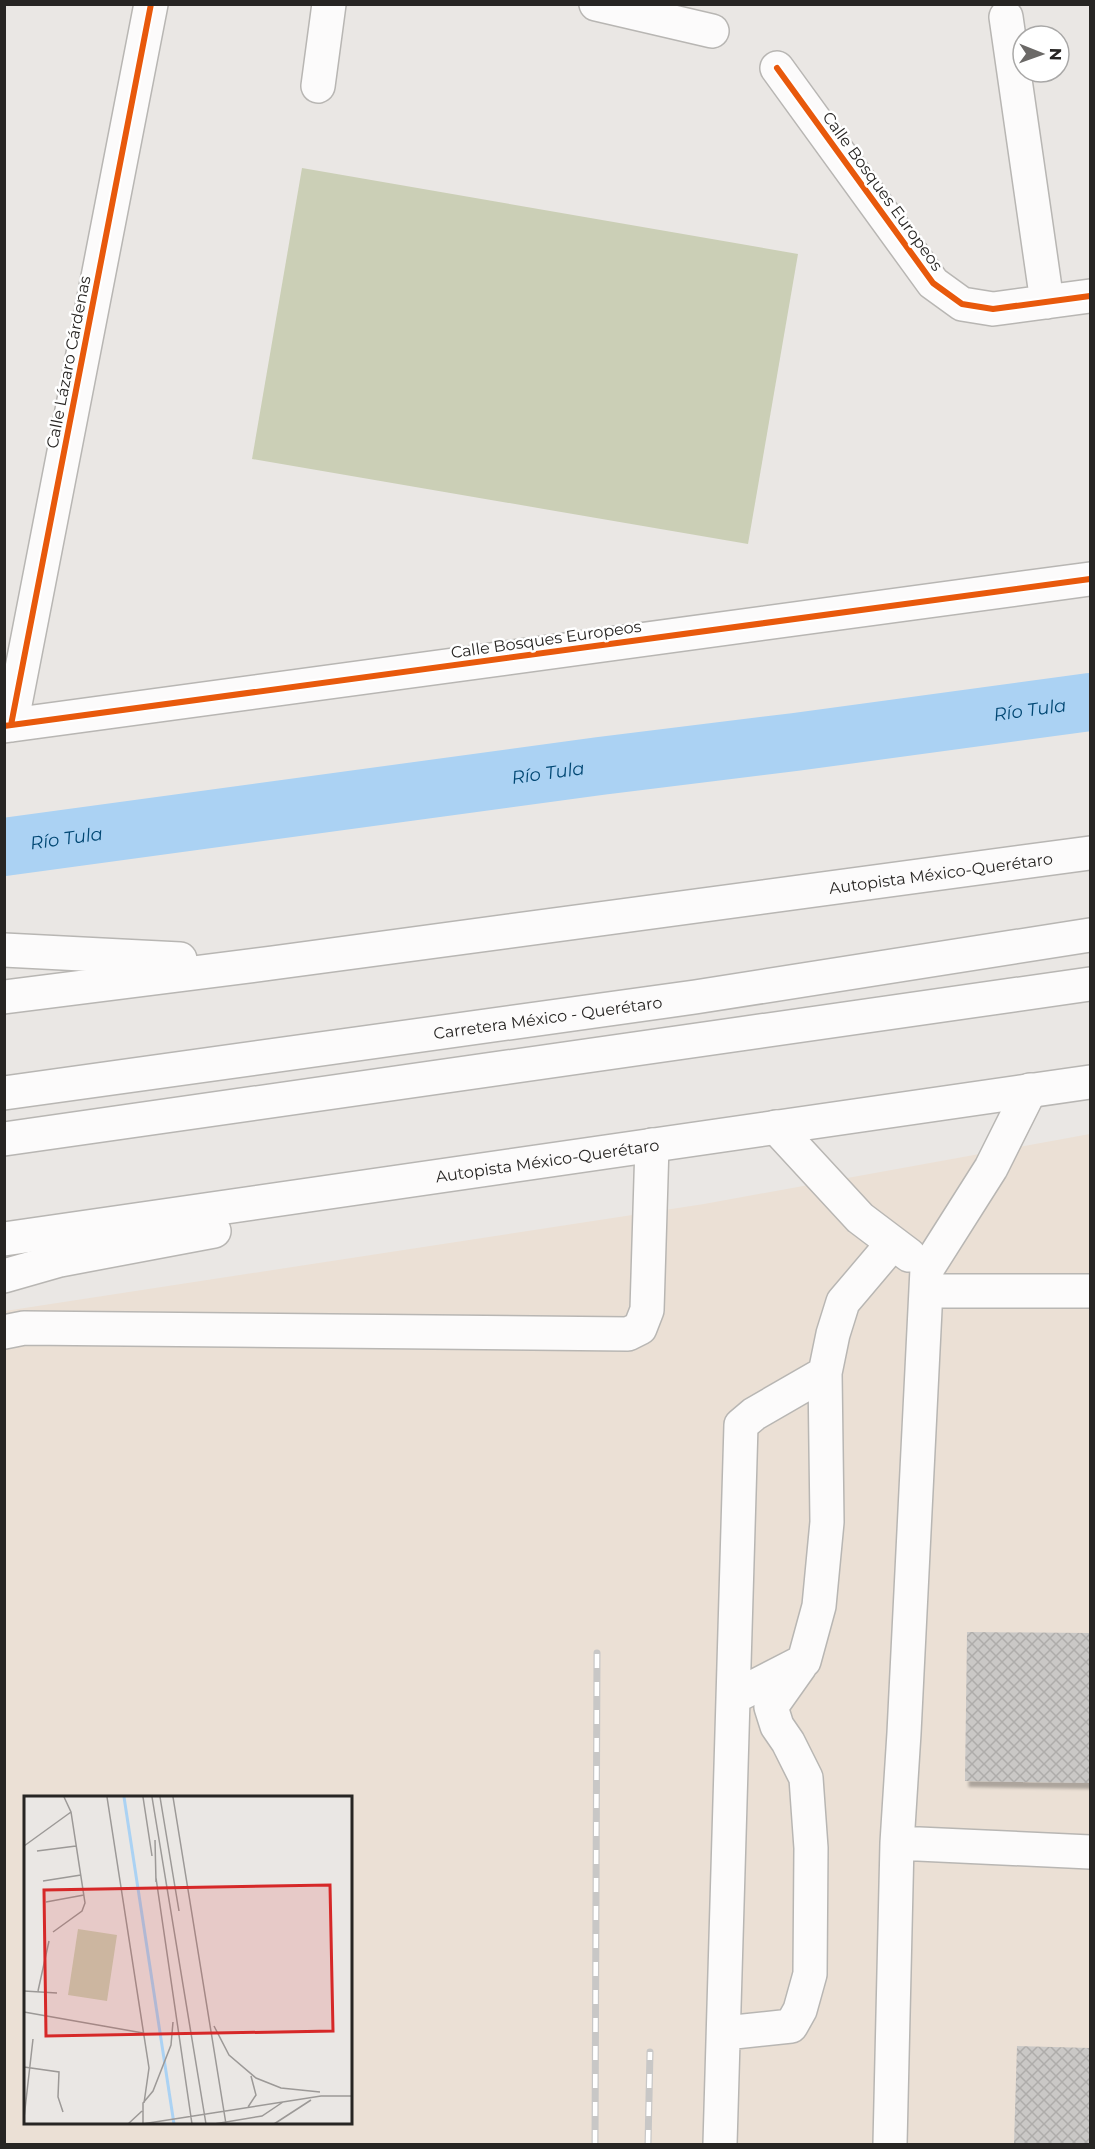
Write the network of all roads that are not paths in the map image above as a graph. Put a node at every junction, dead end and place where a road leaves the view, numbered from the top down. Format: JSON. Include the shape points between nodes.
{"nodes":[{"id":1,"x":151,"y":4,"type":"edge"},
{"id":2,"x":329,"y":4,"type":"edge"},
{"id":3,"x":596,"y":4,"type":"edge"},
{"id":4,"x":1006,"y":16,"type":"dead end"},
{"id":5,"x":712,"y":31,"type":"dead end"},
{"id":6,"x":777,"y":68,"type":"dead end"},
{"id":7,"x":318,"y":86,"type":"dead end"},
{"id":8,"x":1090,"y":296,"type":"edge"},
{"id":9,"x":1047,"y":302,"type":"junction"},
{"id":10,"x":1090,"y":579,"type":"edge"},
{"id":11,"x":8,"y":725,"type":"edge"},
{"id":12,"x":1090,"y":852,"type":"edge"},
{"id":13,"x":1090,"y":935,"type":"edge"},
{"id":14,"x":4,"y":950,"type":"edge"},
{"id":15,"x":272,"y":963,"type":"junction"},
{"id":16,"x":1090,"y":984,"type":"edge"},
{"id":17,"x":4,"y":997,"type":"edge"},
{"id":18,"x":1090,"y":1082,"type":"edge"},
{"id":19,"x":1030,"y":1090,"type":"junction"},
{"id":20,"x":4,"y":1093,"type":"edge"},
{"id":21,"x":776,"y":1127,"type":"junction"},
{"id":22,"x":4,"y":1139,"type":"edge"},
{"id":23,"x":652,"y":1145,"type":"junction"},
{"id":24,"x":338,"y":1191,"type":"junction"},
{"id":25,"x":4,"y":1239,"type":"edge"},
{"id":26,"x":893,"y":1243,"type":"junction"},
{"id":27,"x":4,"y":1276,"type":"edge"},
{"id":28,"x":927,"y":1280,"type":"junction"},
{"id":29,"x":1090,"y":1291,"type":"edge"},
{"id":30,"x":4,"y":1332,"type":"edge"},
{"id":31,"x":825,"y":1373,"type":"junction"},
{"id":32,"x":804,"y":1661,"type":"junction"},
{"id":33,"x":734,"y":1697,"type":"junction"},
{"id":34,"x":897,"y":1843,"type":"junction"},
{"id":35,"x":1090,"y":1852,"type":"edge"},
{"id":36,"x":724,"y":2033,"type":"junction"},
{"id":37,"x":720,"y":2145,"type":"edge"},
{"id":38,"x":890,"y":2145,"type":"edge"}],
"edges":[{"from":1,"to":11,"type":"main road","name":"Calle Lázaro Cárdenas"},
{"from":2,"to":7,"type":"main road"},
{"from":3,"to":5,"type":"main road"},
{"from":4,"to":9,"type":"main road"},
{"from":6,"to":9,"type":"main road","name":"Calle Bosques Europeos","via":[[933,283],[962,304],[993,309]]},
{"from":8,"to":9,"type":"main road","name":"Calle Bosques Europeos"},
{"from":10,"to":11,"type":"main road","name":"Calle Bosques Europeos"},
{"from":12,"to":15,"type":"main road","name":"Autopista México-Querétaro"},
{"from":13,"to":20,"type":"main road","name":"Carretera México - Querétaro","via":[[695,997]]},
{"from":14,"to":15,"type":"main road"},
{"from":15,"to":17,"type":"main road","name":"Autopista México-Querétaro"},
{"from":16,"to":22,"type":"main road"},
{"from":18,"to":19,"type":"main road","name":"Autopista México-Querétaro"},
{"from":19,"to":21,"type":"main road","name":"Autopista México-Querétaro"},
{"from":19,"to":28,"type":"main road"},
{"from":21,"to":23,"type":"main road","name":"Autopista México-Querétaro"},
{"from":21,"to":26,"type":"main road","via":[[860,1218]]},
{"from":23,"to":24,"type":"main road","name":"Autopista México-Querétaro"},
{"from":23,"to":30,"type":"main road","via":[[647,1311],[640,1328],[628,1334],[24,1328]]},
{"from":24,"to":25,"type":"main road","name":"Autopista México-Querétaro"},
{"from":24,"to":27,"type":"main road","via":[[248,1222],[60,1260]]},
{"from":26,"to":28,"type":"main road"},
{"from":26,"to":31,"type":"main road","via":[[843,1302]]},
{"from":28,"to":29,"type":"main road"},
{"from":28,"to":34,"type":"main road"},
{"from":31,"to":32,"type":"main road","via":[[827,1522],[819,1606]]},
{"from":31,"to":33,"type":"main road","via":[[741,1425]]},
{"from":32,"to":33,"type":"main road"},
{"from":32,"to":36,"type":"main road","via":[[771,1707],[777,1726],[806,1778],[811,1848],[810,1974],[791,2026]]},
{"from":33,"to":36,"type":"main road"},
{"from":34,"to":35,"type":"main road"},
{"from":34,"to":38,"type":"main road"},
{"from":36,"to":37,"type":"main road"}]}
